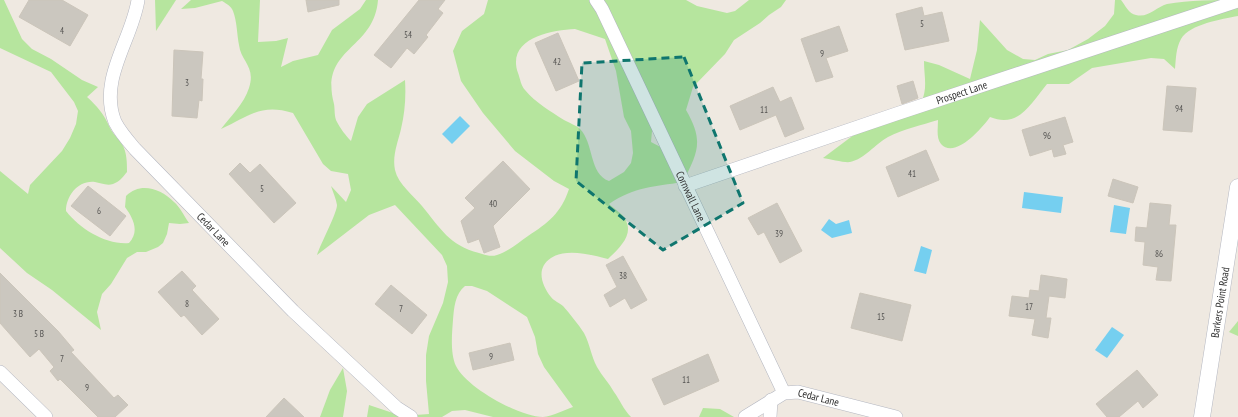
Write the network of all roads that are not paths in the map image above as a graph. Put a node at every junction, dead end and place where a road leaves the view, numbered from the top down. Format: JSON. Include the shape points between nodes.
{"nodes":[{"id":1,"x":138,"y":0,"type":"edge"},
{"id":2,"x":596,"y":0,"type":"edge"},
{"id":3,"x":1238,"y":1,"type":"edge"},
{"id":4,"x":685,"y":186,"type":"junction"},
{"id":5,"x":1238,"y":187,"type":"edge"},
{"id":6,"x":0,"y":372,"type":"edge"},
{"id":7,"x":784,"y":393,"type":"junction"},
{"id":8,"x":772,"y":400,"type":"junction"},
{"id":9,"x":46,"y":417,"type":"edge"},
{"id":10,"x":411,"y":417,"type":"edge"},
{"id":11,"x":745,"y":417,"type":"edge"},
{"id":12,"x":770,"y":417,"type":"edge"},
{"id":13,"x":896,"y":417,"type":"edge"},
{"id":14,"x":1202,"y":417,"type":"edge"}],
"edges":[{"from":1,"to":10,"type":"street","name":"Cedar Lane","via":[[111,82],[112,111],[121,131],[135,149],[293,311],[397,408]]},
{"from":2,"to":4,"type":"street","name":"Cornwall Lane"},
{"from":3,"to":4,"type":"street","name":"Prospect Lane"},
{"from":4,"to":7,"type":"street","name":"Cornwall Lane"},
{"from":5,"to":14,"type":"street","name":"Barkers Point Road"},
{"from":6,"to":9,"type":"street"},
{"from":7,"to":8,"type":"street","name":"Cedar Lane"},
{"from":7,"to":13,"type":"street","name":"Cedar Lane","via":[[798,392]]},
{"from":8,"to":11,"type":"street","name":"Cedar Lane"},
{"from":8,"to":12,"type":"street"}]}
